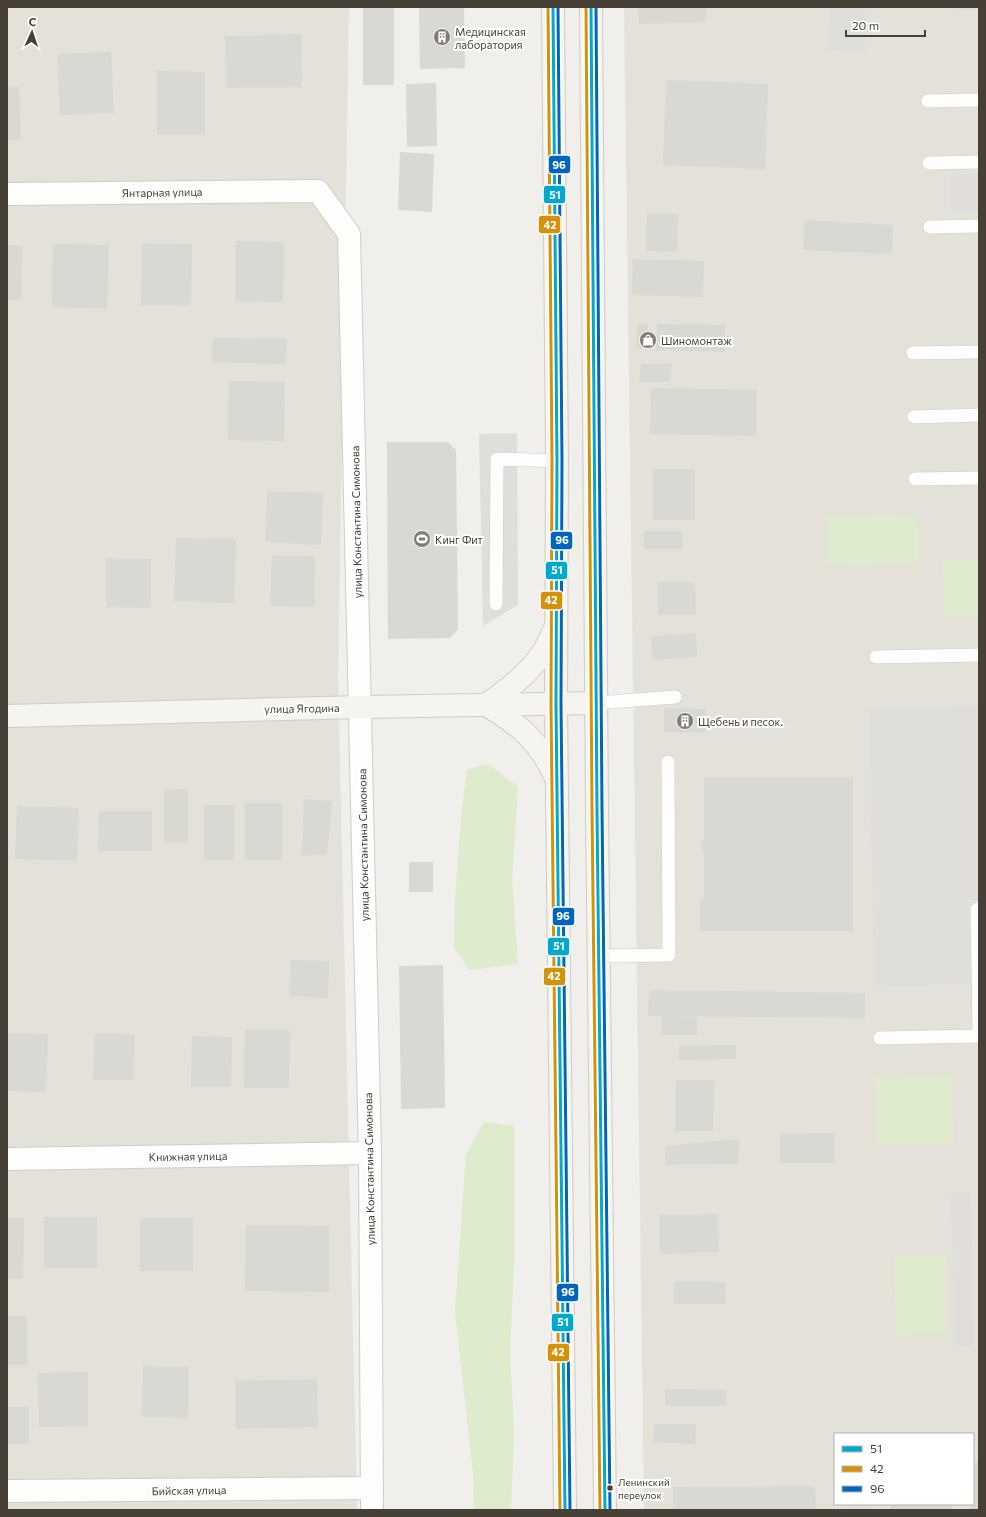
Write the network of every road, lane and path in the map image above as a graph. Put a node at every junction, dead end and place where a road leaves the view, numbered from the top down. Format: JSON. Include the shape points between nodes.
{"nodes":[{"id":1,"x":553,"y":7,"type":"edge"},
{"id":2,"x":591,"y":7,"type":"edge"},
{"id":3,"x":928,"y":100,"type":"dead end"},
{"id":4,"x":979,"y":100,"type":"edge"},
{"id":5,"x":979,"y":162,"type":"edge"},
{"id":6,"x":929,"y":163,"type":"dead end"},
{"id":7,"x":318,"y":191,"type":"joint"},
{"id":8,"x":7,"y":194,"type":"edge"},
{"id":9,"x":979,"y":226,"type":"edge"},
{"id":10,"x":930,"y":227,"type":"dead end"},
{"id":11,"x":979,"y":352,"type":"edge"},
{"id":12,"x":913,"y":353,"type":"dead end"},
{"id":13,"x":979,"y":415,"type":"edge"},
{"id":14,"x":914,"y":416,"type":"dead end"},
{"id":15,"x":557,"y":460,"type":"junction"},
{"id":16,"x":979,"y":478,"type":"edge"},
{"id":17,"x":915,"y":479,"type":"dead end"},
{"id":18,"x":496,"y":604,"type":"dead end"},
{"id":19,"x":556,"y":625,"type":"junction"},
{"id":20,"x":979,"y":655,"type":"edge"},
{"id":21,"x":876,"y":657,"type":"dead end"},
{"id":22,"x":675,"y":696,"type":"dead end"},
{"id":23,"x":596,"y":703,"type":"junction"},
{"id":24,"x":556,"y":704,"type":"junction"},
{"id":25,"x":486,"y":705,"type":"junction"},
{"id":26,"x":360,"y":707,"type":"junction"},
{"id":27,"x":7,"y":716,"type":"edge"},
{"id":28,"x":668,"y":762,"type":"dead end"},
{"id":29,"x":557,"y":781,"type":"junction"},
{"id":30,"x":979,"y":909,"type":"edge"},
{"id":31,"x":599,"y":956,"type":"junction"},
{"id":32,"x":979,"y":1030,"type":"edge"},
{"id":33,"x":979,"y":1036,"type":"edge"},
{"id":34,"x":880,"y":1038,"type":"dead end"},
{"id":35,"x":370,"y":1153,"type":"junction"},
{"id":36,"x":7,"y":1158,"type":"edge"},
{"id":37,"x":372,"y":1488,"type":"junction"},
{"id":38,"x":7,"y":1491,"type":"edge"},
{"id":39,"x":372,"y":1510,"type":"edge"},
{"id":40,"x":565,"y":1510,"type":"edge"},
{"id":41,"x":605,"y":1510,"type":"edge"}],
"edges":[{"from":1,"to":15,"type":"main road"},
{"from":2,"to":23,"type":"main road"},
{"from":3,"to":4,"type":"lane"},
{"from":5,"to":6,"type":"lane"},
{"from":7,"to":8,"type":"street","name":"Янтарная улица"},
{"from":7,"to":26,"type":"street","name":"улица Константина Симонова","via":[[349,234]]},
{"from":9,"to":10,"type":"lane"},
{"from":11,"to":12,"type":"lane"},
{"from":13,"to":14,"type":"lane"},
{"from":15,"to":18,"type":"lane","via":[[497,459]]},
{"from":15,"to":19,"type":"main road"},
{"from":16,"to":17,"type":"lane"},
{"from":19,"to":24,"type":"main road"},
{"from":19,"to":25,"type":"main road","via":[[543,653],[531,668],[520,680]]},
{"from":20,"to":21,"type":"lane"},
{"from":22,"to":23,"type":"lane"},
{"from":23,"to":24,"type":"main road","name":"улица Ягодина"},
{"from":23,"to":31,"type":"main road"},
{"from":24,"to":25,"type":"main road","name":"улица Ягодина"},
{"from":24,"to":29,"type":"main road"},
{"from":25,"to":26,"type":"main road","name":"улица Ягодина"},
{"from":25,"to":29,"type":"main road","via":[[509,719],[533,740],[550,764]]},
{"from":26,"to":27,"type":"main road","name":"улица Ягодина"},
{"from":26,"to":35,"type":"street","name":"улица Константина Симонова"},
{"from":28,"to":31,"type":"lane","via":[[669,955]]},
{"from":29,"to":40,"type":"main road"},
{"from":30,"to":32,"type":"lane"},
{"from":31,"to":41,"type":"main road"},
{"from":33,"to":34,"type":"lane"},
{"from":35,"to":36,"type":"street","name":"Книжная улица"},
{"from":35,"to":37,"type":"street","name":"улица Константина Симонова"},
{"from":37,"to":38,"type":"street","name":"Бийская улица"},
{"from":37,"to":39,"type":"street","name":"улица Константина Симонова"}]}
